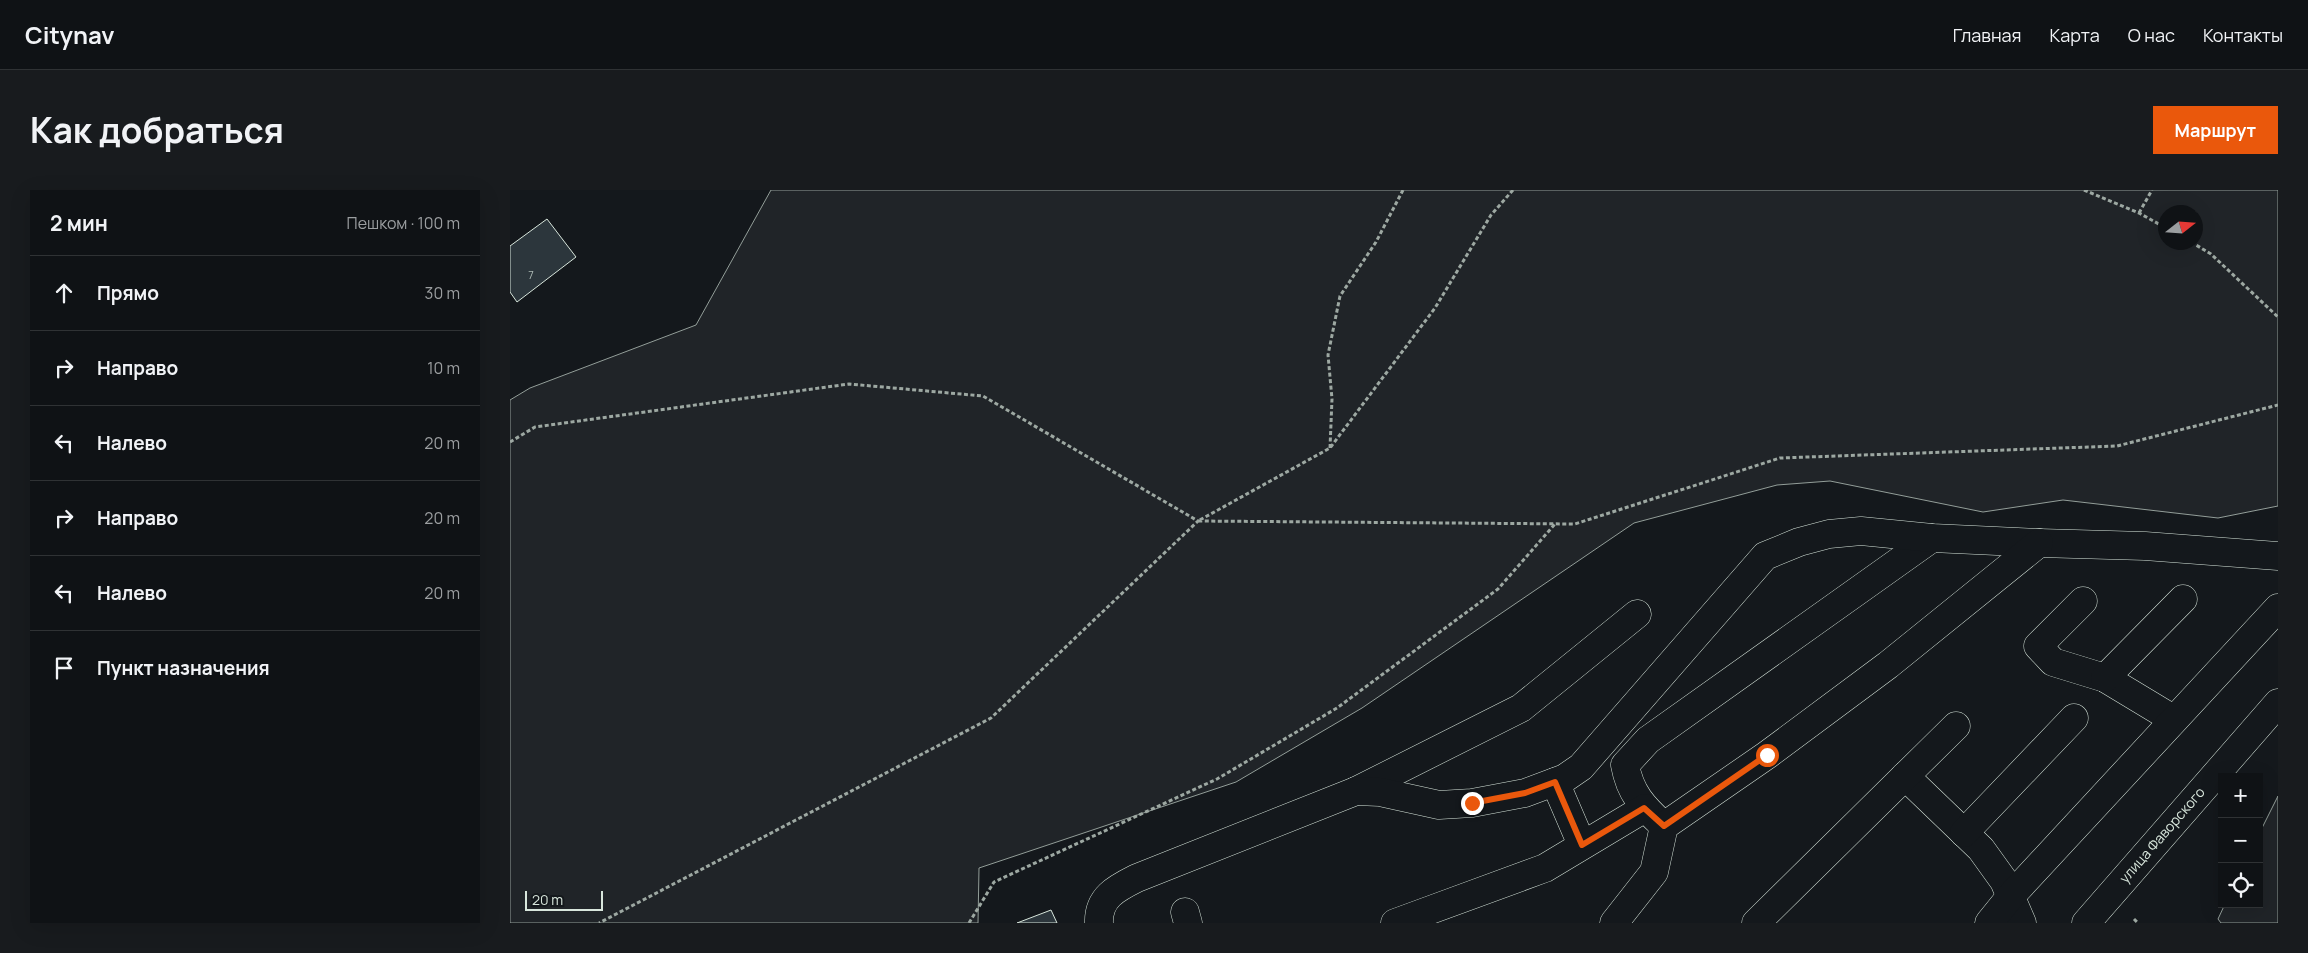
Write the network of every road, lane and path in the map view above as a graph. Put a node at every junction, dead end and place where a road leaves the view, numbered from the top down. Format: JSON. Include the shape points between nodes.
{"nodes":[{"id":1,"x":1403,"y":190,"type":"edge"},
{"id":2,"x":1513,"y":190,"type":"edge"},
{"id":3,"x":2084,"y":190,"type":"edge"},
{"id":4,"x":2152,"y":190,"type":"edge"},
{"id":5,"x":2139,"y":213,"type":"junction"},
{"id":6,"x":2158,"y":224,"type":"edge"},
{"id":7,"x":2203,"y":249,"type":"edge"},
{"id":8,"x":2278,"y":317,"type":"edge"},
{"id":9,"x":2278,"y":405,"type":"edge"},
{"id":10,"x":510,"y":442,"type":"edge"},
{"id":11,"x":1330,"y":448,"type":"junction"},
{"id":12,"x":1198,"y":521,"type":"junction"},
{"id":13,"x":1555,"y":524,"type":"junction"},
{"id":14,"x":1932,"y":538,"type":"junction"},
{"id":15,"x":2039,"y":543,"type":"junction"},
{"id":16,"x":2278,"y":556,"type":"edge"},
{"id":17,"x":2183,"y":599,"type":"dead end"},
{"id":18,"x":2083,"y":601,"type":"dead end"},
{"id":19,"x":2278,"y":608,"type":"edge"},
{"id":20,"x":1637,"y":614,"type":"dead end"},
{"id":21,"x":2104,"y":678,"type":"junction"},
{"id":22,"x":2278,"y":703,"type":"edge"},
{"id":23,"x":2074,"y":718,"type":"dead end"},
{"id":24,"x":2173,"y":720,"type":"junction"},
{"id":25,"x":1956,"y":726,"type":"dead end"},
{"id":26,"x":1905,"y":776,"type":"junction"},
{"id":27,"x":1555,"y":782,"type":"junction"},
{"id":28,"x":1356,"y":791,"type":"junction"},
{"id":29,"x":1654,"y":817,"type":"junction"},
{"id":30,"x":1964,"y":833,"type":"junction"},
{"id":31,"x":1582,"y":845,"type":"junction"},
{"id":32,"x":2010,"y":897,"type":"junction"},
{"id":33,"x":2134,"y":918,"type":"dead end"},
{"id":34,"x":599,"y":923,"type":"edge"},
{"id":35,"x":969,"y":923,"type":"edge"},
{"id":36,"x":1099,"y":923,"type":"edge"},
{"id":37,"x":1395,"y":923,"type":"edge"},
{"id":38,"x":1614,"y":923,"type":"edge"},
{"id":39,"x":1756,"y":923,"type":"edge"},
{"id":40,"x":1989,"y":923,"type":"edge"},
{"id":41,"x":2022,"y":923,"type":"edge"},
{"id":42,"x":2086,"y":923,"type":"edge"},
{"id":43,"x":2138,"y":923,"type":"edge"}],
"edges":[{"from":1,"to":11,"type":"path","via":[[1376,242],[1340,296],[1328,355],[1332,399]]},
{"from":2,"to":11,"type":"path","via":[[1491,215],[1435,308]]},
{"from":3,"to":5,"type":"path"},
{"from":4,"to":5,"type":"path"},
{"from":5,"to":6,"type":"path"},
{"from":7,"to":8,"type":"path"},
{"from":9,"to":13,"type":"path","via":[[2117,446],[1780,458],[1575,524]]},
{"from":10,"to":12,"type":"path","via":[[536,427],[849,384],[983,396]]},
{"from":11,"to":12,"type":"path"},
{"from":12,"to":13,"type":"path"},
{"from":12,"to":34,"type":"path","via":[[991,718]]},
{"from":13,"to":35,"type":"path","via":[[1498,589],[1336,708],[1218,779],[994,882]]},
{"from":14,"to":15,"type":"street"},
{"from":14,"to":27,"type":"street","via":[[1861,531],[1829,534],[1765,556],[1581,767]]},
{"from":14,"to":29,"type":"street","via":[[1648,740],[1625,765],[1628,783]]},
{"from":15,"to":16,"type":"street","via":[[2146,546]]},
{"from":15,"to":29,"type":"street","via":[[1888,666],[1767,755]]},
{"from":17,"to":21,"type":"street"},
{"from":18,"to":21,"type":"street","via":[[2038,646],[2053,662]]},
{"from":19,"to":24,"type":"street"},
{"from":20,"to":28,"type":"street","via":[[1521,708]]},
{"from":21,"to":24,"type":"street"},
{"from":22,"to":42,"type":"street","name":"улица Фаворского"},
{"from":23,"to":30,"type":"street"},
{"from":24,"to":32,"type":"street"},
{"from":25,"to":26,"type":"street"},
{"from":26,"to":30,"type":"street"},
{"from":26,"to":39,"type":"street"},
{"from":27,"to":28,"type":"street","via":[[1525,793],[1472,803],[1439,804],[1380,792]]},
{"from":27,"to":31,"type":"street"},
{"from":28,"to":36,"type":"street","via":[[1112,890],[1102,902]]},
{"from":29,"to":31,"type":"street"},
{"from":29,"to":38,"type":"street","via":[[1654,872]]},
{"from":30,"to":32,"type":"street","via":[[1981,849],[2004,881]]},
{"from":31,"to":37,"type":"street","via":[[1545,868]]},
{"from":32,"to":40,"type":"street"},
{"from":32,"to":41,"type":"street"},
{"from":33,"to":43,"type":"path"}]}
